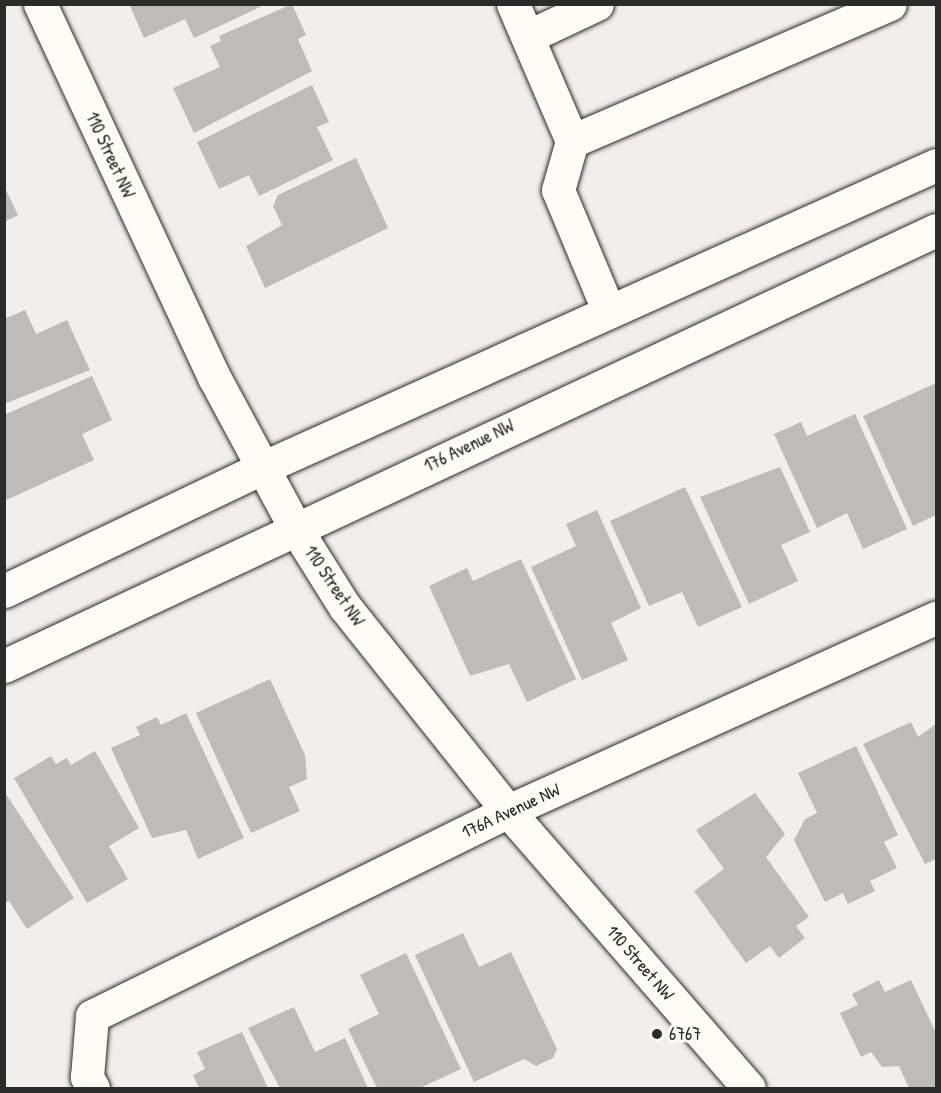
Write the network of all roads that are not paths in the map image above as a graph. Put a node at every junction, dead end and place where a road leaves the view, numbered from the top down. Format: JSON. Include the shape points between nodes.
{"nodes":[{"id":1,"x":40,"y":4,"type":"edge"},
{"id":2,"x":513,"y":4,"type":"edge"},
{"id":3,"x":597,"y":4,"type":"edge"},
{"id":4,"x":890,"y":4,"type":"edge"},
{"id":5,"x":529,"y":36,"type":"junction"},
{"id":6,"x":572,"y":141,"type":"junction"},
{"id":7,"x":936,"y":165,"type":"edge"},
{"id":8,"x":936,"y":230,"type":"edge"},
{"id":9,"x":609,"y":312,"type":"junction"},
{"id":10,"x":262,"y":468,"type":"junction"},
{"id":11,"x":296,"y":529,"type":"junction"},
{"id":12,"x":4,"y":591,"type":"edge"},
{"id":13,"x":936,"y":618,"type":"edge"},
{"id":14,"x":4,"y":666,"type":"edge"},
{"id":15,"x":508,"y":811,"type":"junction"},
{"id":16,"x":93,"y":1089,"type":"edge"},
{"id":17,"x":749,"y":1089,"type":"edge"}],
"edges":[{"from":1,"to":10,"type":"street","name":"110 Street NW"},
{"from":2,"to":5,"type":"street"},
{"from":3,"to":5,"type":"street"},
{"from":4,"to":6,"type":"street"},
{"from":5,"to":6,"type":"street"},
{"from":6,"to":9,"type":"street","via":[[558,190]]},
{"from":7,"to":9,"type":"street"},
{"from":8,"to":11,"type":"street","name":"176 Avenue NW"},
{"from":9,"to":10,"type":"street"},
{"from":10,"to":11,"type":"street","name":"110 Street NW"},
{"from":10,"to":12,"type":"street"},
{"from":11,"to":14,"type":"street","name":"176 Avenue NW"},
{"from":11,"to":15,"type":"street","name":"110 Street NW","via":[[345,607]]},
{"from":13,"to":15,"type":"street","name":"176A Avenue NW"},
{"from":15,"to":16,"type":"street","name":"176A Avenue NW","via":[[92,1016],[87,1077]]},
{"from":15,"to":17,"type":"street","name":"110 Street NW"}]}
